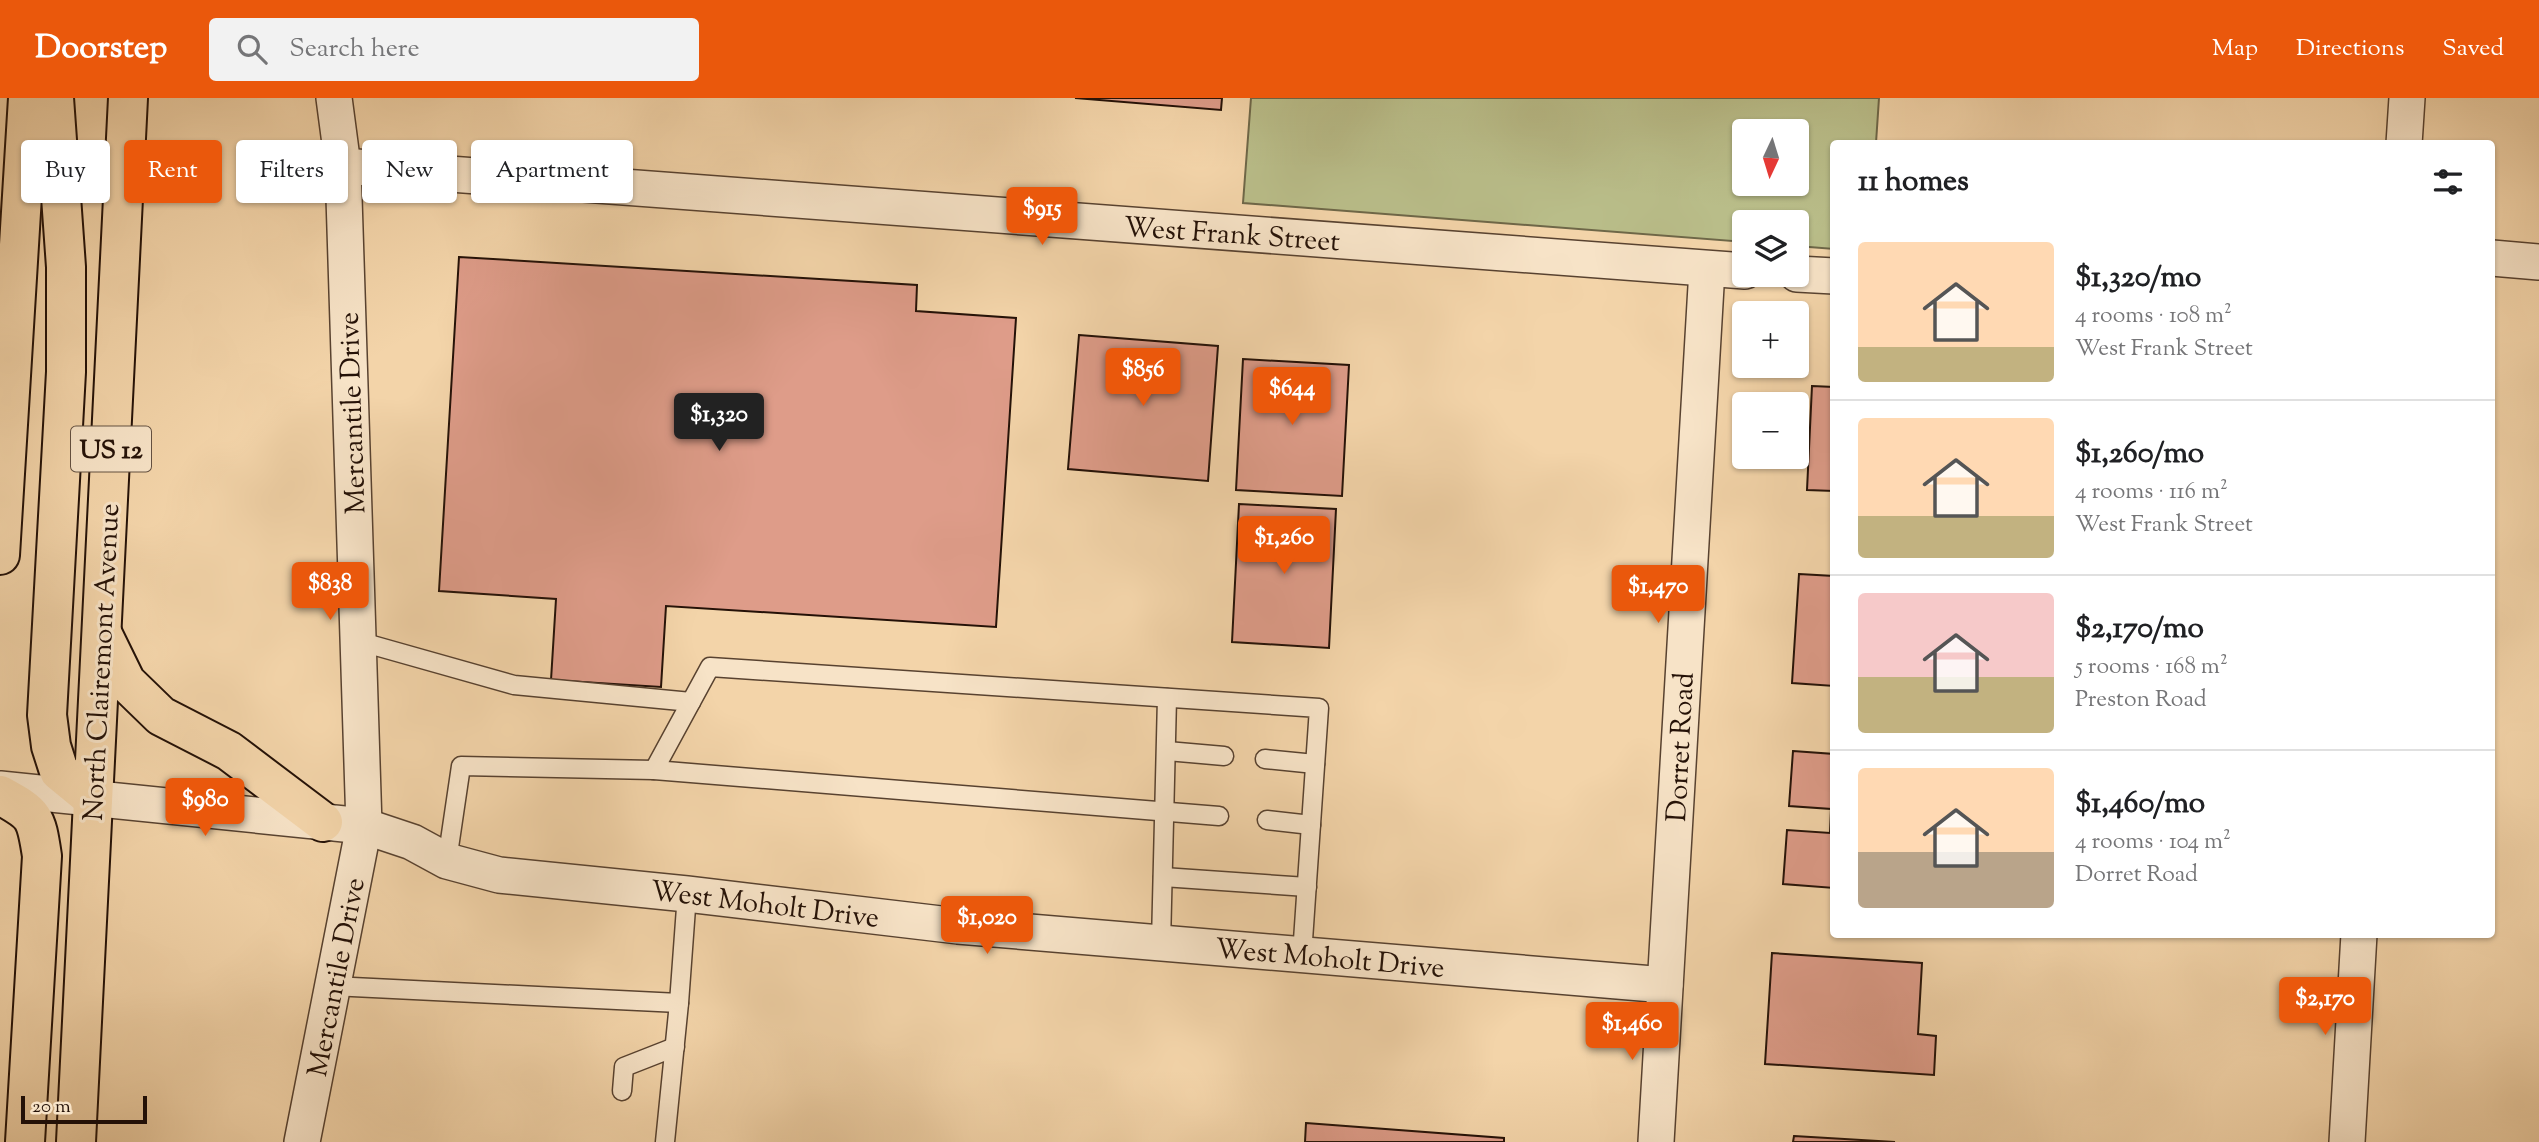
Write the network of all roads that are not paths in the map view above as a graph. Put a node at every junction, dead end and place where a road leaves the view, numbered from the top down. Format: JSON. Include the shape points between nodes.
{"nodes":[{"id":1,"x":28,"y":98,"type":"edge"},
{"id":2,"x":54,"y":98,"type":"edge"},
{"id":3,"x":128,"y":98,"type":"edge"},
{"id":4,"x":334,"y":98,"type":"edge"},
{"id":5,"x":2407,"y":98,"type":"edge"},
{"id":6,"x":340,"y":140,"type":"edge"},
{"id":7,"x":2404,"y":140,"type":"edge"},
{"id":8,"x":348,"y":166,"type":"edge"},
{"id":9,"x":344,"y":203,"type":"edge"},
{"id":10,"x":2495,"y":258,"type":"edge"},
{"id":11,"x":2539,"y":262,"type":"edge"},
{"id":12,"x":1707,"y":269,"type":"junction"},
{"id":13,"x":1732,"y":270,"type":"edge"},
{"id":14,"x":1809,"y":275,"type":"edge"},
{"id":15,"x":1830,"y":276,"type":"edge"},
{"id":16,"x":0,"y":555,"type":"edge"},
{"id":17,"x":102,"y":630,"type":"junction"},
{"id":18,"x":358,"y":641,"type":"junction"},
{"id":19,"x":1167,"y":698,"type":"junction"},
{"id":20,"x":691,"y":702,"type":"junction"},
{"id":21,"x":1167,"y":751,"type":"junction"},
{"id":22,"x":1224,"y":756,"type":"dead end"},
{"id":23,"x":1265,"y":759,"type":"dead end"},
{"id":24,"x":1315,"y":764,"type":"junction"},
{"id":25,"x":654,"y":770,"type":"junction"},
{"id":26,"x":0,"y":789,"type":"edge"},
{"id":27,"x":0,"y":796,"type":"edge"},
{"id":28,"x":93,"y":799,"type":"junction"},
{"id":29,"x":1166,"y":811,"type":"junction"},
{"id":30,"x":1219,"y":816,"type":"dead end"},
{"id":31,"x":1267,"y":820,"type":"dead end"},
{"id":32,"x":323,"y":822,"type":"junction"},
{"id":33,"x":1311,"y":825,"type":"junction"},
{"id":34,"x":364,"y":826,"type":"junction"},
{"id":35,"x":447,"y":861,"type":"junction"},
{"id":36,"x":1163,"y":877,"type":"junction"},
{"id":37,"x":1307,"y":887,"type":"junction"},
{"id":38,"x":687,"y":894,"type":"junction"},
{"id":39,"x":2359,"y":938,"type":"edge"},
{"id":40,"x":1161,"y":943,"type":"junction"},
{"id":41,"x":1302,"y":955,"type":"junction"},
{"id":42,"x":1665,"y":985,"type":"junction"},
{"id":43,"x":332,"y":986,"type":"junction"},
{"id":44,"x":679,"y":1003,"type":"junction"},
{"id":45,"x":675,"y":1047,"type":"junction"},
{"id":46,"x":622,"y":1091,"type":"dead end"},
{"id":47,"x":25,"y":1142,"type":"edge"},
{"id":48,"x":76,"y":1142,"type":"edge"},
{"id":49,"x":302,"y":1142,"type":"edge"},
{"id":50,"x":665,"y":1142,"type":"edge"},
{"id":51,"x":1656,"y":1142,"type":"edge"},
{"id":52,"x":2347,"y":1142,"type":"edge"}],
"edges":[{"from":1,"to":16,"type":"main road"},
{"from":2,"to":28,"type":"main road","via":[[66,267],[66,372],[47,715],[59,771]]},
{"from":3,"to":17,"type":"main road","name":"North Clairemont Avenue","number":"US 12"},
{"from":4,"to":6,"type":"street","name":"Mercantile Drive"},
{"from":5,"to":7,"type":"street"},
{"from":8,"to":12,"type":"street","name":"West Frank Street"},
{"from":9,"to":18,"type":"street","name":"Mercantile Drive"},
{"from":10,"to":11,"type":"street"},
{"from":12,"to":13,"type":"street","name":"West Frank Street"},
{"from":12,"to":42,"type":"street","name":"Dorret Road"},
{"from":14,"to":15,"type":"street"},
{"from":17,"to":28,"type":"main road","name":"North Clairemont Avenue","number":"US 12"},
{"from":17,"to":32,"type":"main road","via":[[126,682],[161,716],[229,751]]},
{"from":18,"to":20,"type":"lane","via":[[514,685]]},
{"from":18,"to":34,"type":"street","name":"Mercantile Drive"},
{"from":19,"to":20,"type":"lane","via":[[710,667]]},
{"from":19,"to":21,"type":"lane"},
{"from":19,"to":24,"type":"lane","via":[[1319,708]]},
{"from":20,"to":25,"type":"lane"},
{"from":21,"to":22,"type":"lane"},
{"from":21,"to":29,"type":"lane"},
{"from":23,"to":24,"type":"lane"},
{"from":24,"to":33,"type":"lane"},
{"from":25,"to":29,"type":"lane"},
{"from":25,"to":35,"type":"lane","via":[[461,766]]},
{"from":26,"to":28,"type":"street","name":"West Moholt Drive"},
{"from":27,"to":47,"type":"main road","via":[[29,811],[38,827],[42,856]]},
{"from":28,"to":32,"type":"street","name":"West Moholt Drive"},
{"from":28,"to":48,"type":"main road","name":"North Clairemont Avenue","number":"US 12"},
{"from":29,"to":30,"type":"lane"},
{"from":29,"to":36,"type":"lane"},
{"from":31,"to":33,"type":"lane"},
{"from":32,"to":34,"type":"street","name":"West Moholt Drive"},
{"from":33,"to":37,"type":"lane"},
{"from":34,"to":35,"type":"street","name":"West Moholt Drive","via":[[412,842]]},
{"from":34,"to":43,"type":"street","name":"Mercantile Drive"},
{"from":35,"to":38,"type":"street","name":"West Moholt Drive","via":[[499,875]]},
{"from":36,"to":37,"type":"lane"},
{"from":36,"to":40,"type":"lane"},
{"from":37,"to":41,"type":"lane"},
{"from":38,"to":40,"type":"street","name":"West Moholt Drive","via":[[958,926]]},
{"from":38,"to":44,"type":"lane"},
{"from":39,"to":52,"type":"street"},
{"from":40,"to":41,"type":"street","name":"West Moholt Drive"},
{"from":41,"to":42,"type":"street","name":"West Moholt Drive"},
{"from":42,"to":51,"type":"street","name":"Dorret Road"},
{"from":43,"to":44,"type":"lane"},
{"from":43,"to":49,"type":"street","name":"Mercantile Drive"},
{"from":44,"to":45,"type":"lane"},
{"from":45,"to":46,"type":"lane","via":[[624,1067]]},
{"from":45,"to":50,"type":"lane"}]}
